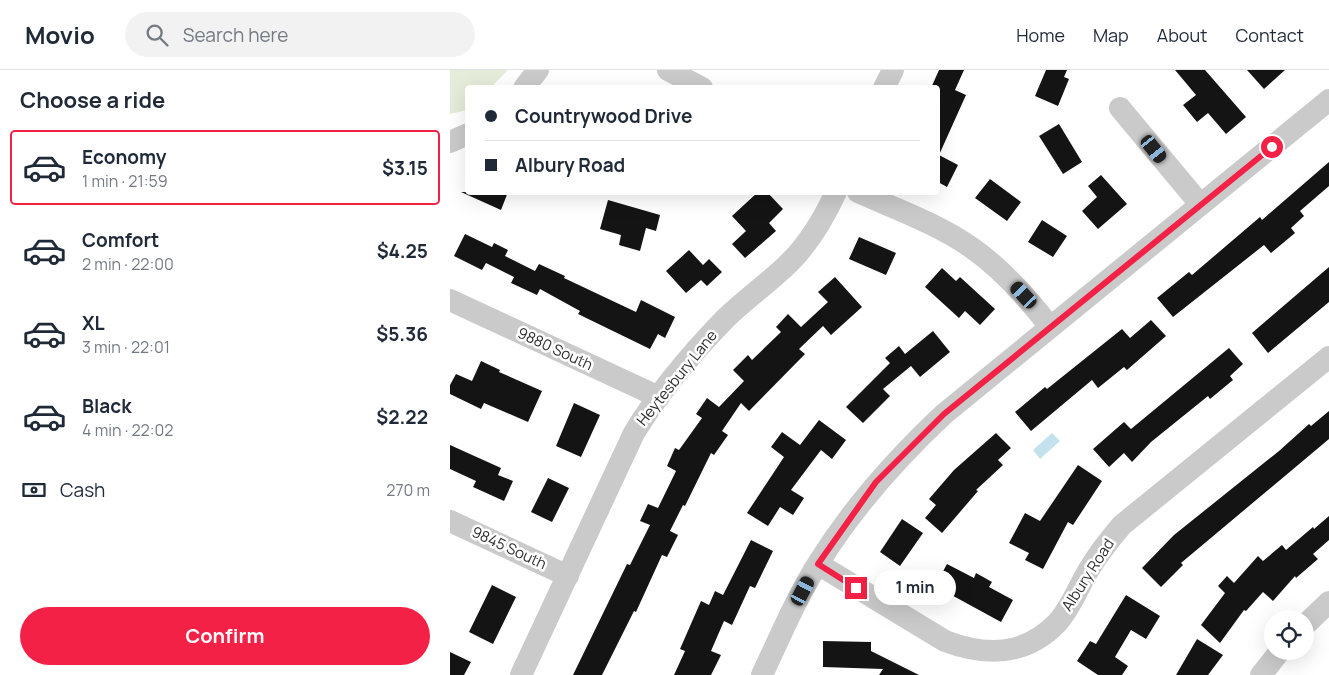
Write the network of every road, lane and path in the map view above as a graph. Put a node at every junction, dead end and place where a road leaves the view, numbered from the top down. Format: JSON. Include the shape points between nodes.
{"nodes":[{"id":1,"x":538,"y":70,"type":"edge"},
{"id":2,"x":668,"y":70,"type":"edge"},
{"id":3,"x":893,"y":70,"type":"edge"},
{"id":4,"x":526,"y":85,"type":"edge"},
{"id":5,"x":661,"y":85,"type":"edge"},
{"id":6,"x":696,"y":85,"type":"edge"},
{"id":7,"x":886,"y":85,"type":"edge"},
{"id":8,"x":1329,"y":100,"type":"edge"},
{"id":9,"x":1120,"y":108,"type":"dead end"},
{"id":10,"x":465,"y":135,"type":"edge"},
{"id":11,"x":450,"y":142,"type":"edge"},
{"id":12,"x":834,"y":195,"type":"edge"},
{"id":13,"x":865,"y":195,"type":"edge"},
{"id":14,"x":1200,"y":204,"type":"junction"},
{"id":15,"x":450,"y":300,"type":"edge"},
{"id":16,"x":1050,"y":327,"type":"junction"},
{"id":17,"x":1329,"y":357,"type":"edge"},
{"id":18,"x":659,"y":398,"type":"junction"},
{"id":19,"x":450,"y":521,"type":"edge"},
{"id":20,"x":818,"y":564,"type":"junction"},
{"id":21,"x":568,"y":576,"type":"junction"},
{"id":22,"x":1329,"y":602,"type":"edge"},
{"id":23,"x":1314,"y":616,"type":"edge"},
{"id":24,"x":1273,"y":660,"type":"edge"},
{"id":25,"x":521,"y":675,"type":"edge"},
{"id":26,"x":762,"y":675,"type":"edge"},
{"id":27,"x":1261,"y":675,"type":"edge"}],
"edges":[{"from":1,"to":4,"type":"street"},
{"from":2,"to":5,"type":"street"},
{"from":2,"to":6,"type":"street"},
{"from":3,"to":7,"type":"street"},
{"from":8,"to":14,"type":"street"},
{"from":9,"to":14,"type":"street"},
{"from":10,"to":11,"type":"street"},
{"from":12,"to":18,"type":"street","name":"Heytesbury Lane","via":[[806,244],[726,318],[695,351]]},
{"from":13,"to":16,"type":"street","via":[[936,227],[971,247],[1003,273]]},
{"from":14,"to":16,"type":"street"},
{"from":15,"to":18,"type":"street","name":"9880 South"},
{"from":16,"to":20,"type":"street","via":[[909,446],[876,482]]},
{"from":17,"to":20,"type":"street","name":"Albury Road","via":[[1122,525],[1107,543],[1057,623],[1034,641],[992,652],[968,650],[944,641]]},
{"from":18,"to":21,"type":"street","name":"Heytesbury Lane","via":[[634,433]]},
{"from":19,"to":21,"type":"street","name":"9845 South"},
{"from":20,"to":26,"type":"street"},
{"from":21,"to":25,"type":"street","name":"Heytesbury Lane"},
{"from":22,"to":23,"type":"street"},
{"from":24,"to":27,"type":"street"}]}
